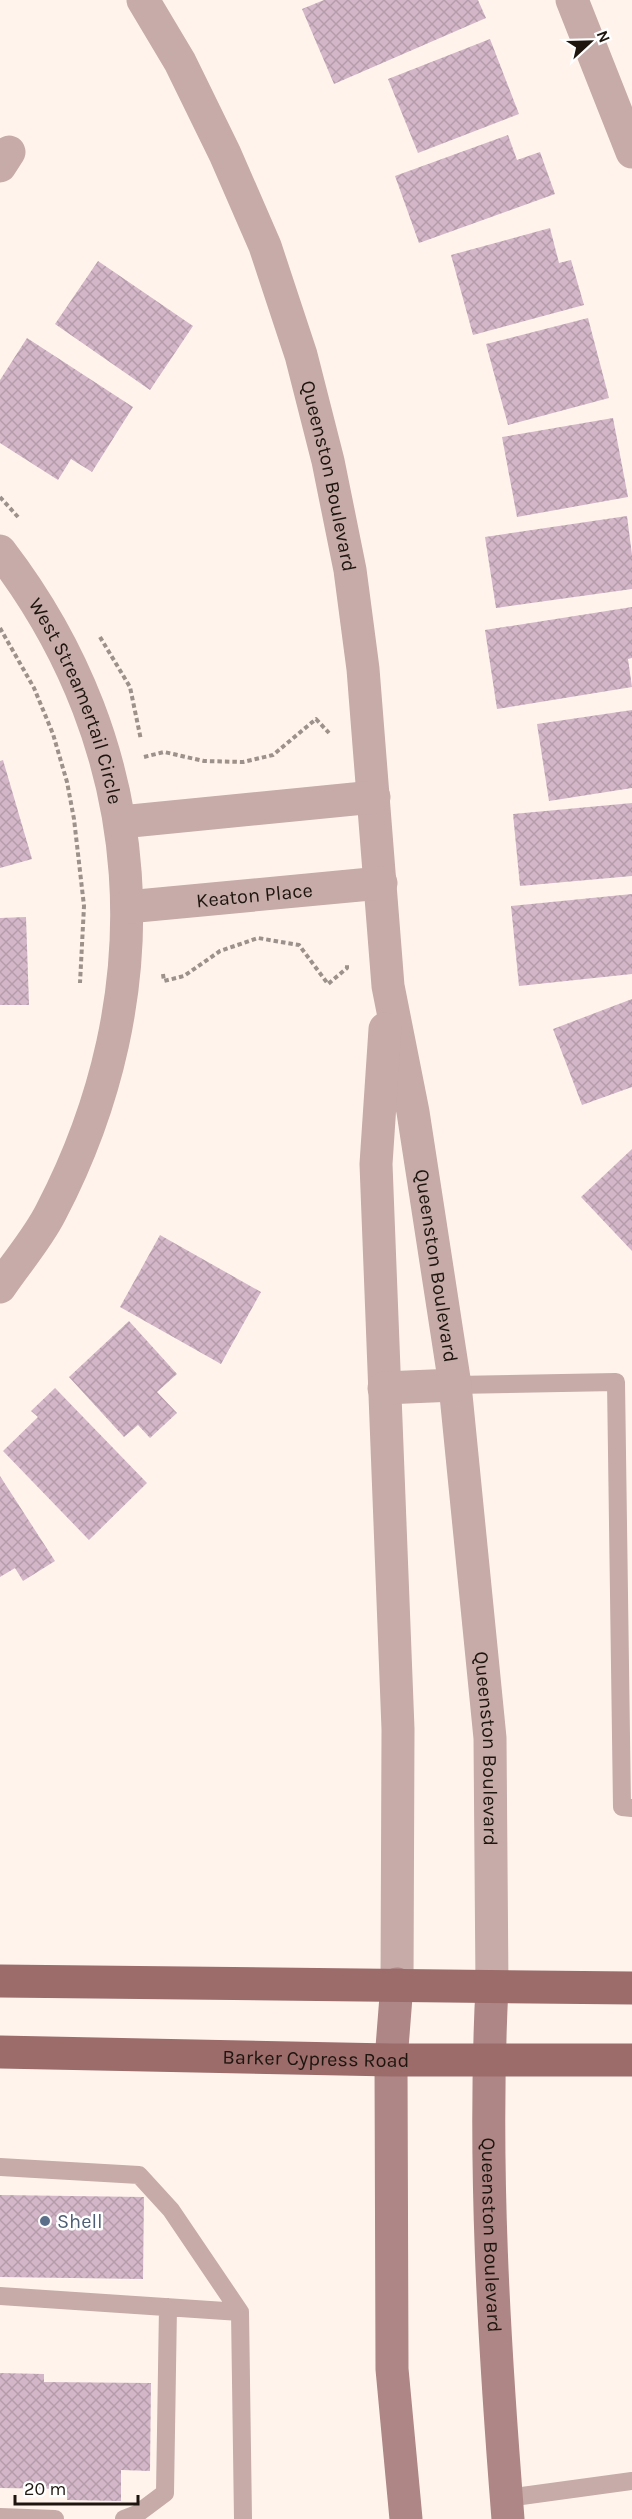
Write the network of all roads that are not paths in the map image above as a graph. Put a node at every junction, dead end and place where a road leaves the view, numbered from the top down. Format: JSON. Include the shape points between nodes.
{"nodes":[{"id":1,"x":572,"y":0,"type":"edge"},
{"id":2,"x":145,"y":1,"type":"edge"},
{"id":3,"x":632,"y":152,"type":"edge"},
{"id":4,"x":0,"y":551,"type":"edge"},
{"id":5,"x":374,"y":797,"type":"junction"},
{"id":6,"x":121,"y":822,"type":"junction"},
{"id":7,"x":381,"y":883,"type":"junction"},
{"id":8,"x":128,"y":907,"type":"junction"},
{"id":9,"x":388,"y":986,"type":"junction"},
{"id":10,"x":0,"y":1287,"type":"edge"},
{"id":11,"x":455,"y":1384,"type":"junction"},
{"id":12,"x":384,"y":1388,"type":"junction"},
{"id":13,"x":625,"y":1436,"type":"edge"},
{"id":14,"x":632,"y":1808,"type":"edge"},
{"id":15,"x":0,"y":1981,"type":"edge"},
{"id":16,"x":397,"y":1984,"type":"junction"},
{"id":17,"x":492,"y":1987,"type":"junction"},
{"id":18,"x":632,"y":1988,"type":"edge"},
{"id":19,"x":0,"y":2052,"type":"edge"},
{"id":20,"x":391,"y":2060,"type":"junction"},
{"id":21,"x":488,"y":2060,"type":"junction"},
{"id":22,"x":632,"y":2060,"type":"edge"},
{"id":23,"x":0,"y":2167,"type":"edge"},
{"id":24,"x":0,"y":2296,"type":"edge"},
{"id":25,"x":168,"y":2307,"type":"junction"},
{"id":26,"x":240,"y":2312,"type":"junction"},
{"id":27,"x":632,"y":2481,"type":"edge"},
{"id":28,"x":508,"y":2509,"type":"edge"},
{"id":29,"x":0,"y":2517,"type":"edge"},
{"id":30,"x":55,"y":2519,"type":"edge"},
{"id":31,"x":124,"y":2519,"type":"edge"},
{"id":32,"x":243,"y":2519,"type":"edge"},
{"id":33,"x":405,"y":2519,"type":"edge"}],
"edges":[{"from":1,"to":3,"type":"street"},
{"from":2,"to":5,"type":"street","name":"Queenston Boulevard","via":[[225,154],[265,246],[301,355],[350,570]]},
{"from":4,"to":6,"type":"street","name":"West Streamertail Circle","via":[[20,577],[71,666],[102,747]]},
{"from":5,"to":6,"type":"street"},
{"from":5,"to":7,"type":"street","name":"Queenston Boulevard"},
{"from":6,"to":8,"type":"street","name":"West Streamertail Circle"},
{"from":7,"to":8,"type":"street","name":"Keaton Place"},
{"from":7,"to":9,"type":"street","name":"Queenston Boulevard"},
{"from":8,"to":10,"type":"street","name":"West Streamertail Circle","via":[[123,988],[111,1056],[86,1138],[50,1214]]},
{"from":9,"to":11,"type":"street","name":"Queenston Boulevard","via":[[413,1112]]},
{"from":9,"to":12,"type":"street","name":"Queenston Boulevard","via":[[376,1164]]},
{"from":11,"to":12,"type":"street"},
{"from":11,"to":13,"type":"lane","via":[[616,1382]]},
{"from":11,"to":17,"type":"street","name":"Queenston Boulevard","via":[[489,1738]]},
{"from":12,"to":16,"type":"street","name":"Queenston Boulevard","via":[[398,1729]]},
{"from":13,"to":14,"type":"lane","via":[[622,1807]]},
{"from":15,"to":16,"type":"main road"},
{"from":16,"to":17,"type":"main road"},
{"from":16,"to":20,"type":"main road","name":"Queenston Boulevard"},
{"from":17,"to":18,"type":"main road"},
{"from":17,"to":21,"type":"main road","name":"Queenston Boulevard"},
{"from":19,"to":20,"type":"main road","name":"Barker Cypress Road"},
{"from":20,"to":21,"type":"main road","name":"Barker Cypress Road"},
{"from":20,"to":33,"type":"main road","name":"Queenston Boulevard","via":[[392,2369]]},
{"from":21,"to":22,"type":"main road","name":"Barker Cypress Road"},
{"from":21,"to":28,"type":"main road","name":"Queenston Boulevard","via":[[494,2340]]},
{"from":23,"to":26,"type":"lane","via":[[139,2175],[171,2210]]},
{"from":24,"to":25,"type":"lane"},
{"from":25,"to":26,"type":"lane"},
{"from":25,"to":31,"type":"lane","via":[[165,2493]]},
{"from":26,"to":32,"type":"lane"},
{"from":27,"to":28,"type":"lane"},
{"from":29,"to":30,"type":"lane"}]}
